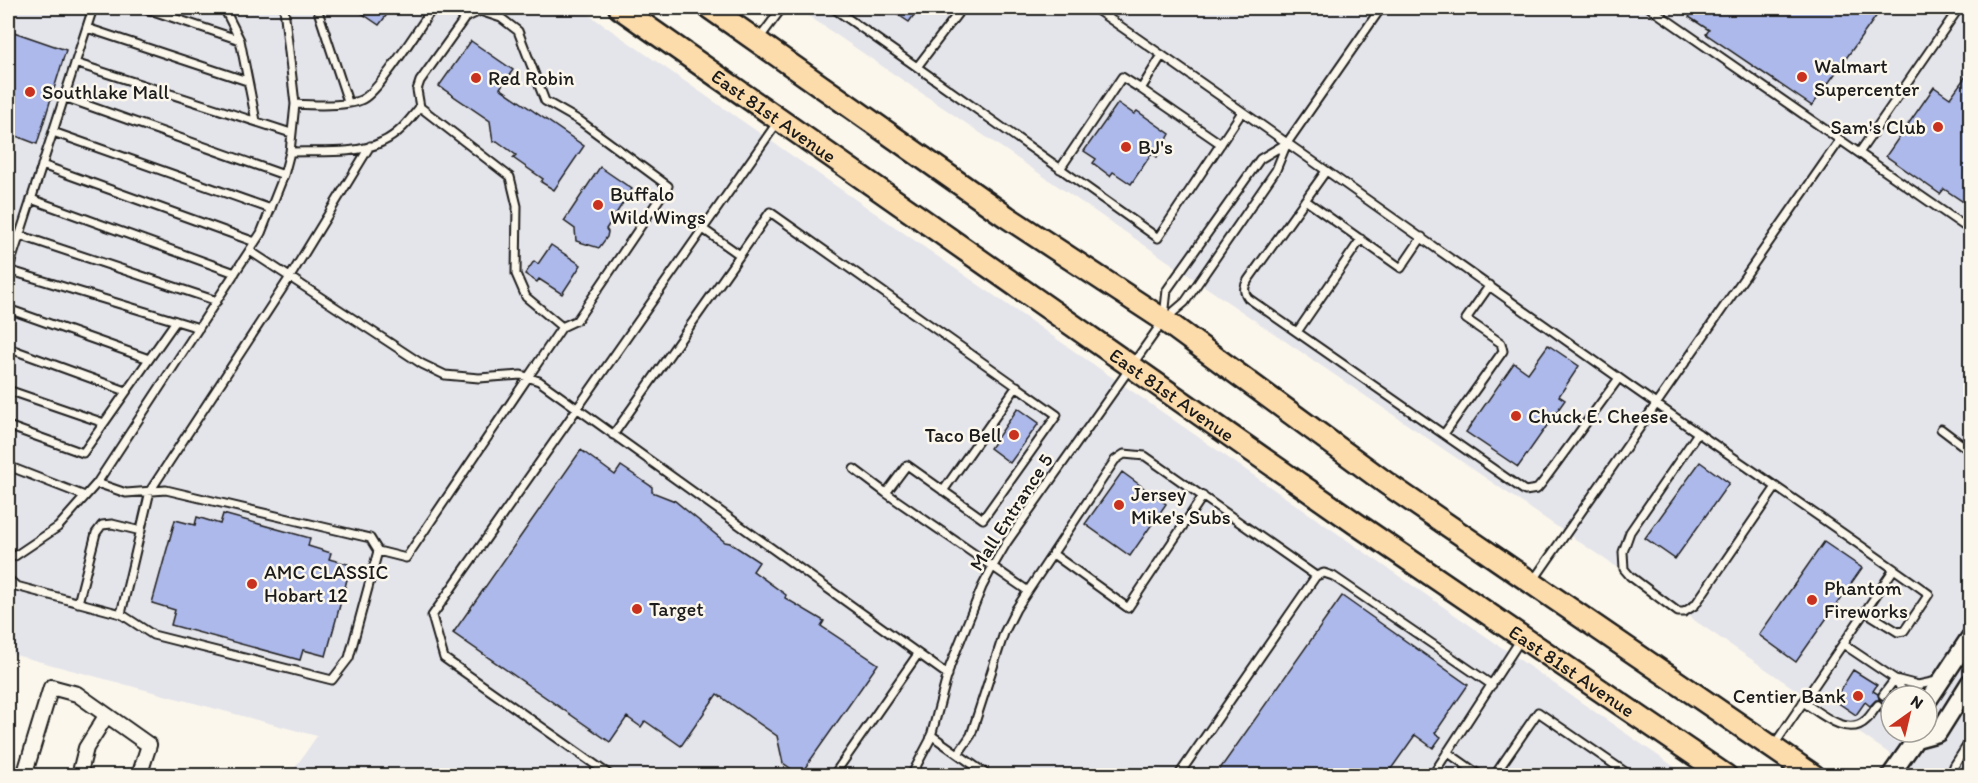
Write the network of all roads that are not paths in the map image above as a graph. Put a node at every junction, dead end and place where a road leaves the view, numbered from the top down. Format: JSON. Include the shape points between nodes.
{"nodes":[{"id":1,"x":93,"y":8,"type":"edge"},
{"id":2,"x":144,"y":8,"type":"edge"},
{"id":3,"x":224,"y":8,"type":"edge"},
{"id":4,"x":284,"y":8,"type":"edge"},
{"id":5,"x":317,"y":8,"type":"edge"},
{"id":6,"x":433,"y":8,"type":"edge"},
{"id":7,"x":620,"y":8,"type":"edge"},
{"id":8,"x":710,"y":8,"type":"edge"},
{"id":9,"x":782,"y":8,"type":"edge"},
{"id":10,"x":833,"y":8,"type":"edge"},
{"id":11,"x":962,"y":8,"type":"edge"},
{"id":12,"x":1094,"y":8,"type":"edge"},
{"id":13,"x":1381,"y":8,"type":"edge"},
{"id":14,"x":1650,"y":8,"type":"edge"},
{"id":15,"x":1959,"y":8,"type":"edge"},
{"id":16,"x":87,"y":28,"type":"junction"},
{"id":17,"x":240,"y":40,"type":"junction"},
{"id":18,"x":758,"y":41,"type":"junction"},
{"id":19,"x":1162,"y":56,"type":"junction"},
{"id":20,"x":75,"y":63,"type":"junction"},
{"id":21,"x":917,"y":67,"type":"junction"},
{"id":22,"x":247,"y":81,"type":"junction"},
{"id":23,"x":1141,"y":89,"type":"junction"},
{"id":24,"x":64,"y":97,"type":"junction"},
{"id":25,"x":348,"y":102,"type":"junction"},
{"id":26,"x":295,"y":104,"type":"junction"},
{"id":27,"x":420,"y":107,"type":"junction"},
{"id":28,"x":1242,"y":112,"type":"junction"},
{"id":29,"x":780,"y":119,"type":"junction"},
{"id":30,"x":256,"y":121,"type":"junction"},
{"id":31,"x":53,"y":132,"type":"junction"},
{"id":32,"x":291,"y":133,"type":"junction"},
{"id":33,"x":1839,"y":140,"type":"junction"},
{"id":34,"x":1287,"y":143,"type":"junction"},
{"id":35,"x":1221,"y":144,"type":"junction"},
{"id":36,"x":370,"y":146,"type":"junction"},
{"id":37,"x":290,"y":152,"type":"junction"},
{"id":38,"x":1859,"y":153,"type":"junction"},
{"id":39,"x":42,"y":165,"type":"junction"},
{"id":40,"x":1060,"y":169,"type":"junction"},
{"id":41,"x":1326,"y":171,"type":"junction"},
{"id":42,"x":284,"y":175,"type":"junction"},
{"id":43,"x":31,"y":199,"type":"junction"},
{"id":44,"x":1305,"y":200,"type":"junction"},
{"id":45,"x":271,"y":209,"type":"junction"},
{"id":46,"x":703,"y":229,"type":"junction"},
{"id":47,"x":1971,"y":230,"type":"edge"},
{"id":48,"x":19,"y":236,"type":"junction"},
{"id":49,"x":1422,"y":237,"type":"junction"},
{"id":50,"x":1361,"y":239,"type":"junction"},
{"id":51,"x":255,"y":242,"type":"junction"},
{"id":52,"x":250,"y":251,"type":"junction"},
{"id":53,"x":740,"y":255,"type":"junction"},
{"id":54,"x":8,"y":270,"type":"edge"},
{"id":55,"x":235,"y":273,"type":"junction"},
{"id":56,"x":290,"y":277,"type":"junction"},
{"id":57,"x":1490,"y":285,"type":"junction"},
{"id":58,"x":217,"y":300,"type":"junction"},
{"id":59,"x":8,"y":309,"type":"edge"},
{"id":60,"x":1164,"y":320,"type":"junction"},
{"id":61,"x":176,"y":321,"type":"junction"},
{"id":62,"x":562,"y":327,"type":"junction"},
{"id":63,"x":199,"y":328,"type":"junction"},
{"id":64,"x":1297,"y":332,"type":"junction"},
{"id":65,"x":8,"y":348,"type":"edge"},
{"id":66,"x":149,"y":359,"type":"junction"},
{"id":67,"x":1132,"y":365,"type":"junction"},
{"id":68,"x":530,"y":378,"type":"junction"},
{"id":69,"x":1619,"y":378,"type":"junction"},
{"id":70,"x":1017,"y":386,"type":"junction"},
{"id":71,"x":8,"y":390,"type":"edge"},
{"id":72,"x":126,"y":391,"type":"junction"},
{"id":73,"x":1656,"y":404,"type":"junction"},
{"id":74,"x":577,"y":409,"type":"junction"},
{"id":75,"x":104,"y":423,"type":"junction"},
{"id":76,"x":8,"y":426,"type":"edge"},
{"id":77,"x":1941,"y":429,"type":"dead end"},
{"id":78,"x":1698,"y":433,"type":"junction"},
{"id":79,"x":1444,"y":434,"type":"junction"},
{"id":80,"x":613,"y":435,"type":"junction"},
{"id":81,"x":1971,"y":451,"type":"edge"},
{"id":82,"x":8,"y":466,"type":"edge"},
{"id":83,"x":854,"y":469,"type":"dead end"},
{"id":84,"x":96,"y":483,"type":"junction"},
{"id":85,"x":1776,"y":487,"type":"junction"},
{"id":86,"x":150,"y":491,"type":"junction"},
{"id":87,"x":943,"y":491,"type":"junction"},
{"id":88,"x":886,"y":493,"type":"junction"},
{"id":89,"x":85,"y":496,"type":"junction"},
{"id":90,"x":1203,"y":496,"type":"junction"},
{"id":91,"x":141,"y":531,"type":"junction"},
{"id":92,"x":378,"y":551,"type":"junction"},
{"id":93,"x":1053,"y":554,"type":"junction"},
{"id":94,"x":8,"y":557,"type":"edge"},
{"id":95,"x":993,"y":566,"type":"junction"},
{"id":96,"x":1894,"y":569,"type":"junction"},
{"id":97,"x":1316,"y":576,"type":"junction"},
{"id":98,"x":8,"y":579,"type":"edge"},
{"id":99,"x":1533,"y":583,"type":"junction"},
{"id":100,"x":1028,"y":591,"type":"junction"},
{"id":101,"x":78,"y":603,"type":"junction"},
{"id":102,"x":1866,"y":612,"type":"junction"},
{"id":103,"x":121,"y":614,"type":"junction"},
{"id":104,"x":1523,"y":637,"type":"junction"},
{"id":105,"x":1971,"y":637,"type":"edge"},
{"id":106,"x":1843,"y":644,"type":"junction"},
{"id":107,"x":918,"y":654,"type":"junction"},
{"id":108,"x":948,"y":675,"type":"junction"},
{"id":109,"x":1895,"y":680,"type":"junction"},
{"id":110,"x":1942,"y":680,"type":"junction"},
{"id":111,"x":1971,"y":682,"type":"edge"},
{"id":112,"x":1892,"y":684,"type":"edge"},
{"id":113,"x":1898,"y":684,"type":"edge"},
{"id":114,"x":1939,"y":684,"type":"edge"},
{"id":115,"x":1492,"y":685,"type":"junction"},
{"id":116,"x":1966,"y":701,"type":"edge"},
{"id":117,"x":1803,"y":702,"type":"junction"},
{"id":118,"x":1878,"y":705,"type":"dead end"},
{"id":119,"x":106,"y":716,"type":"junction"},
{"id":120,"x":1939,"y":732,"type":"edge"},
{"id":121,"x":931,"y":735,"type":"junction"},
{"id":122,"x":1971,"y":741,"type":"edge"},
{"id":123,"x":1911,"y":744,"type":"edge"},
{"id":124,"x":1773,"y":747,"type":"junction"},
{"id":125,"x":1448,"y":752,"type":"junction"},
{"id":126,"x":958,"y":754,"type":"junction"},
{"id":127,"x":24,"y":776,"type":"edge"},
{"id":128,"x":79,"y":776,"type":"edge"},
{"id":129,"x":139,"y":776,"type":"edge"},
{"id":130,"x":611,"y":776,"type":"edge"},
{"id":131,"x":833,"y":776,"type":"edge"},
{"id":132,"x":911,"y":776,"type":"edge"},
{"id":133,"x":989,"y":776,"type":"edge"},
{"id":134,"x":1178,"y":776,"type":"edge"},
{"id":135,"x":1432,"y":776,"type":"edge"},
{"id":136,"x":1481,"y":776,"type":"edge"},
{"id":137,"x":1494,"y":776,"type":"edge"},
{"id":138,"x":1630,"y":776,"type":"edge"},
{"id":139,"x":1726,"y":776,"type":"edge"},
{"id":140,"x":1814,"y":776,"type":"edge"},
{"id":141,"x":1890,"y":776,"type":"edge"},
{"id":142,"x":1951,"y":776,"type":"edge"}],
"edges":[{"from":1,"to":16,"type":"lane"},
{"from":2,"to":17,"type":"lane"},
{"from":3,"to":17,"type":"lane"},
{"from":4,"to":26,"type":"lane"},
{"from":5,"to":25,"type":"lane"},
{"from":6,"to":25,"type":"lane","via":[[377,87],[362,100]]},
{"from":7,"to":29,"type":"highway","name":"East 81st Avenue"},
{"from":8,"to":18,"type":"highway"},
{"from":9,"to":18,"type":"lane"},
{"from":10,"to":21,"type":"lane"},
{"from":11,"to":21,"type":"lane"},
{"from":12,"to":19,"type":"lane"},
{"from":13,"to":34,"type":"lane","name":"Mall Entrance 5"},
{"from":14,"to":33,"type":"lane"},
{"from":15,"to":38,"type":"lane"},
{"from":16,"to":20,"type":"lane"},
{"from":16,"to":22,"type":"lane"},
{"from":17,"to":22,"type":"lane"},
{"from":18,"to":60,"type":"highway","via":[[1007,217]]},
{"from":19,"to":23,"type":"lane"},
{"from":19,"to":28,"type":"lane"},
{"from":20,"to":24,"type":"lane"},
{"from":20,"to":30,"type":"lane"},
{"from":21,"to":40,"type":"lane"},
{"from":22,"to":30,"type":"lane"},
{"from":23,"to":35,"type":"lane"},
{"from":23,"to":40,"type":"lane","via":[[1122,77]]},
{"from":24,"to":31,"type":"lane"},
{"from":24,"to":42,"type":"lane"},
{"from":25,"to":26,"type":"lane","via":[[326,106]]},
{"from":26,"to":32,"type":"lane"},
{"from":27,"to":36,"type":"lane","via":[[405,126]]},
{"from":27,"to":62,"type":"lane","via":[[510,177],[517,206],[516,274],[526,297]]},
{"from":27,"to":62,"type":"lane","via":[[420,81],[465,18],[480,11],[501,18],[518,31],[545,101],[580,121],[668,186],[577,320]]},
{"from":28,"to":34,"type":"lane"},
{"from":28,"to":35,"type":"lane"},
{"from":29,"to":46,"type":"lane"},
{"from":29,"to":67,"type":"highway","name":"East 81st Avenue"},
{"from":30,"to":32,"type":"lane"},
{"from":31,"to":39,"type":"lane"},
{"from":31,"to":45,"type":"lane"},
{"from":32,"to":37,"type":"lane"},
{"from":33,"to":38,"type":"lane"},
{"from":33,"to":73,"type":"lane"},
{"from":34,"to":41,"type":"lane"},
{"from":34,"to":60,"type":"lane","name":"Mall Entrance 5","via":[[1276,170],[1185,302]]},
{"from":34,"to":60,"type":"lane","name":"Mall Entrance 5","via":[[1260,159],[1167,290]]},
{"from":35,"to":40,"type":"lane","via":[[1158,238]]},
{"from":36,"to":37,"type":"lane"},
{"from":36,"to":56,"type":"lane"},
{"from":37,"to":42,"type":"lane"},
{"from":38,"to":47,"type":"lane"},
{"from":39,"to":43,"type":"lane"},
{"from":39,"to":51,"type":"lane"},
{"from":41,"to":44,"type":"lane"},
{"from":41,"to":49,"type":"lane"},
{"from":42,"to":45,"type":"lane"},
{"from":43,"to":48,"type":"lane"},
{"from":43,"to":55,"type":"lane"},
{"from":44,"to":50,"type":"lane"},
{"from":44,"to":64,"type":"lane","via":[[1245,286],[1248,298]]},
{"from":45,"to":51,"type":"lane"},
{"from":46,"to":53,"type":"lane"},
{"from":46,"to":74,"type":"lane"},
{"from":48,"to":54,"type":"lane"},
{"from":48,"to":58,"type":"lane"},
{"from":49,"to":50,"type":"lane","via":[[1401,268]]},
{"from":49,"to":57,"type":"lane"},
{"from":50,"to":64,"type":"lane"},
{"from":51,"to":52,"type":"lane"},
{"from":52,"to":55,"type":"lane"},
{"from":52,"to":56,"type":"lane"},
{"from":53,"to":70,"type":"lane","via":[[770,212]]},
{"from":53,"to":80,"type":"lane"},
{"from":54,"to":61,"type":"lane"},
{"from":55,"to":58,"type":"lane"},
{"from":56,"to":68,"type":"lane","via":[[445,375]]},
{"from":56,"to":86,"type":"lane"},
{"from":57,"to":69,"type":"lane"},
{"from":57,"to":79,"type":"lane","via":[[1466,319],[1501,343],[1503,351]]},
{"from":58,"to":63,"type":"lane"},
{"from":59,"to":66,"type":"lane"},
{"from":60,"to":67,"type":"lane","name":"Mall Entrance 5"},
{"from":60,"to":99,"type":"highway","via":[[1386,483]]},
{"from":61,"to":63,"type":"lane"},
{"from":61,"to":66,"type":"lane"},
{"from":62,"to":68,"type":"lane"},
{"from":63,"to":84,"type":"lane"},
{"from":64,"to":79,"type":"lane"},
{"from":65,"to":72,"type":"lane"},
{"from":66,"to":72,"type":"lane"},
{"from":67,"to":95,"type":"lane","name":"Mall Entrance 5"},
{"from":67,"to":104,"type":"highway","name":"East 81st Avenue"},
{"from":68,"to":74,"type":"lane"},
{"from":68,"to":92,"type":"lane","via":[[406,558]]},
{"from":69,"to":73,"type":"lane"},
{"from":69,"to":79,"type":"lane","via":[[1542,483],[1531,492]]},
{"from":70,"to":87,"type":"lane"},
{"from":70,"to":87,"type":"lane","via":[[1057,415],[983,519]]},
{"from":71,"to":75,"type":"lane"},
{"from":72,"to":75,"type":"lane"},
{"from":73,"to":78,"type":"lane"},
{"from":73,"to":99,"type":"lane"},
{"from":74,"to":80,"type":"lane"},
{"from":74,"to":130,"type":"lane","via":[[432,616],[444,658]]},
{"from":75,"to":76,"type":"lane","via":[[83,453]]},
{"from":77,"to":81,"type":"lane"},
{"from":78,"to":85,"type":"lane"},
{"from":78,"to":85,"type":"lane","via":[[1630,532],[1623,552],[1624,569],[1630,576],[1678,612],[1695,605]]},
{"from":80,"to":107,"type":"lane"},
{"from":82,"to":89,"type":"lane"},
{"from":83,"to":88,"type":"lane"},
{"from":84,"to":86,"type":"lane","via":[[126,494]]},
{"from":84,"to":89,"type":"lane"},
{"from":85,"to":96,"type":"lane"},
{"from":86,"to":91,"type":"lane"},
{"from":86,"to":92,"type":"lane","via":[[166,490],[370,538]]},
{"from":87,"to":88,"type":"lane","via":[[908,465]]},
{"from":88,"to":95,"type":"lane"},
{"from":89,"to":94,"type":"lane","via":[[58,527]]},
{"from":90,"to":93,"type":"lane","via":[[1145,456],[1124,454],[1115,460]]},
{"from":90,"to":93,"type":"lane","via":[[1128,608]]},
{"from":90,"to":97,"type":"lane"},
{"from":91,"to":101,"type":"lane","via":[[102,525],[96,533]]},
{"from":91,"to":103,"type":"lane"},
{"from":92,"to":103,"type":"lane","via":[[349,658],[332,680],[153,635]]},
{"from":93,"to":100,"type":"lane"},
{"from":95,"to":100,"type":"lane"},
{"from":95,"to":108,"type":"lane","name":"Mall Entrance 5"},
{"from":96,"to":102,"type":"lane"},
{"from":96,"to":102,"type":"lane","via":[[1929,594],[1904,631],[1898,632]]},
{"from":97,"to":115,"type":"lane","via":[[1333,576]]},
{"from":97,"to":134,"type":"lane"},
{"from":98,"to":101,"type":"lane","via":[[16,586]]},
{"from":99,"to":124,"type":"highway"},
{"from":100,"to":126,"type":"lane","via":[[1004,633],[971,735]]},
{"from":101,"to":103,"type":"lane"},
{"from":102,"to":106,"type":"lane"},
{"from":104,"to":115,"type":"lane"},
{"from":104,"to":139,"type":"highway","name":"East 81st Avenue"},
{"from":105,"to":110,"type":"street"},
{"from":106,"to":109,"type":"lane"},
{"from":106,"to":117,"type":"lane"},
{"from":107,"to":108,"type":"lane"},
{"from":107,"to":131,"type":"lane"},
{"from":108,"to":121,"type":"lane","name":"Mall Entrance 5"},
{"from":109,"to":110,"type":"lane","via":[[1918,685]]},
{"from":109,"to":112,"type":"lane"},
{"from":109,"to":113,"type":"lane"},
{"from":110,"to":114,"type":"street"},
{"from":111,"to":116,"type":"street"},
{"from":115,"to":125,"type":"lane"},
{"from":116,"to":120,"type":"street"},
{"from":117,"to":118,"type":"lane","via":[[1835,722],[1852,727],[1866,721]]},
{"from":117,"to":124,"type":"lane"},
{"from":119,"to":127,"type":"street","via":[[77,694],[51,687]]},
{"from":119,"to":128,"type":"street","via":[[87,748]]},
{"from":119,"to":129,"type":"street","via":[[149,745]]},
{"from":121,"to":126,"type":"lane"},
{"from":121,"to":132,"type":"lane","name":"Mall Entrance 5"},
{"from":122,"to":142,"type":"lane"},
{"from":123,"to":141,"type":"street"},
{"from":124,"to":140,"type":"highway"},
{"from":125,"to":135,"type":"lane"},
{"from":125,"to":136,"type":"lane"},
{"from":126,"to":133,"type":"lane"},
{"from":137,"to":138,"type":"lane","via":[[1538,712]]}]}
